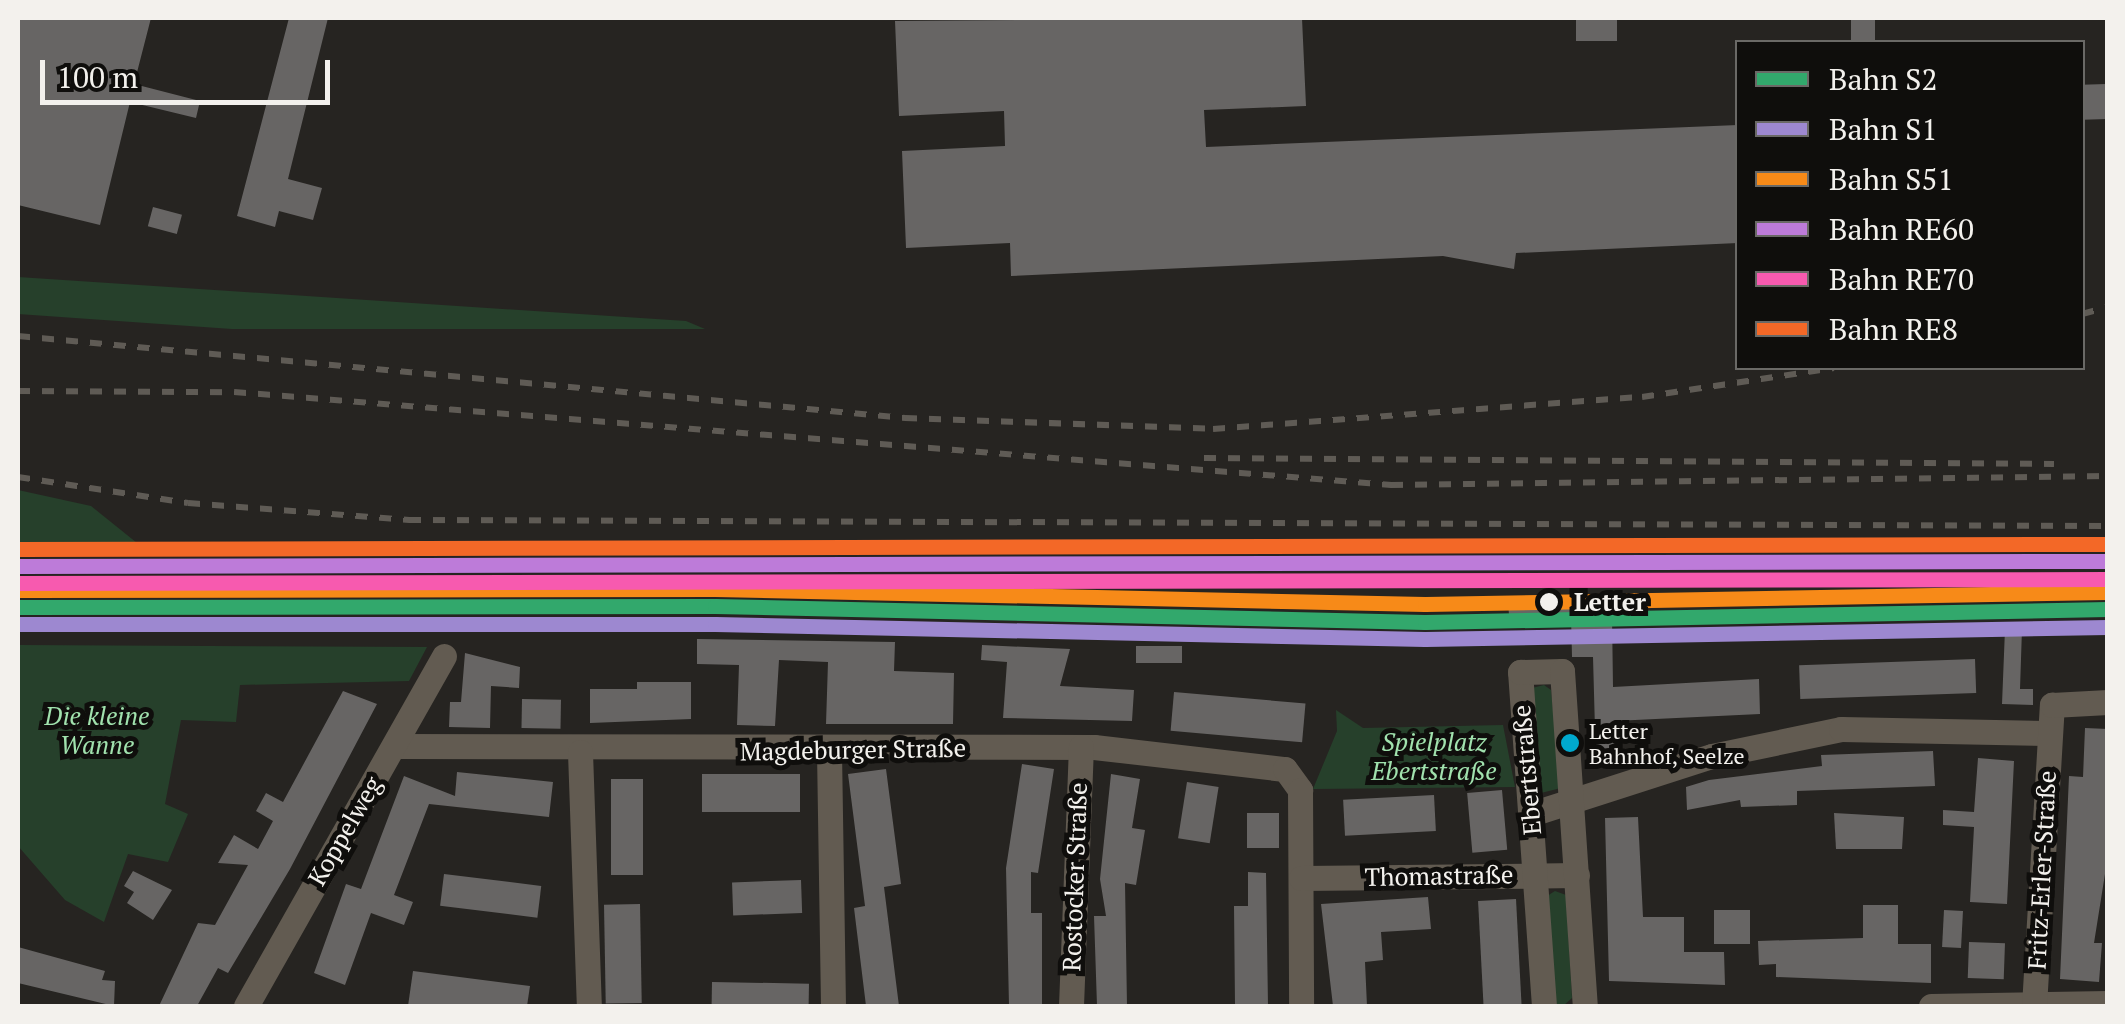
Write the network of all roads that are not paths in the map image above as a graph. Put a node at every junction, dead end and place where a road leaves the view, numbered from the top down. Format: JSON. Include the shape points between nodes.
{"nodes":[{"id":1,"x":444,"y":656,"type":"dead end"},
{"id":2,"x":2108,"y":702,"type":"edge"},
{"id":3,"x":2050,"y":733,"type":"junction"},
{"id":4,"x":394,"y":746,"type":"junction"},
{"id":5,"x":1081,"y":747,"type":"junction"},
{"id":6,"x":829,"y":751,"type":"junction"},
{"id":7,"x":580,"y":752,"type":"junction"},
{"id":8,"x":1572,"y":802,"type":"junction"},
{"id":9,"x":1531,"y":814,"type":"junction"},
{"id":10,"x":1536,"y":874,"type":"junction"},
{"id":11,"x":1577,"y":875,"type":"junction"},
{"id":12,"x":1301,"y":878,"type":"junction"},
{"id":13,"x":2108,"y":1003,"type":"edge"},
{"id":14,"x":2034,"y":1005,"type":"edge"},
{"id":15,"x":246,"y":1006,"type":"edge"},
{"id":16,"x":588,"y":1006,"type":"edge"},
{"id":17,"x":833,"y":1006,"type":"edge"},
{"id":18,"x":1071,"y":1006,"type":"edge"},
{"id":19,"x":1301,"y":1006,"type":"edge"},
{"id":20,"x":1544,"y":1006,"type":"edge"},
{"id":21,"x":1585,"y":1006,"type":"edge"},
{"id":22,"x":1931,"y":1006,"type":"edge"}],
"edges":[{"from":1,"to":4,"type":"street","name":"Koppelweg"},
{"from":2,"to":3,"type":"street","via":[[2058,701]]},
{"from":3,"to":8,"type":"street","via":[[1841,729],[1712,756]]},
{"from":3,"to":14,"type":"street","name":"Fritz-Erler-Straße"},
{"from":4,"to":7,"type":"street","name":"Magdeburger Straße"},
{"from":4,"to":15,"type":"street","name":"Koppelweg"},
{"from":5,"to":6,"type":"street","name":"Magdeburger Straße"},
{"from":5,"to":12,"type":"street","name":"Magdeburger Straße","via":[[1285,769],[1300,790]]},
{"from":5,"to":18,"type":"street","name":"Rostocker Straße"},
{"from":6,"to":7,"type":"street","name":"Magdeburger Straße"},
{"from":6,"to":17,"type":"street"},
{"from":7,"to":16,"type":"street"},
{"from":8,"to":9,"type":"street"},
{"from":8,"to":9,"type":"street","name":"Ebertstraße","via":[[1568,684],[1562,671],[1520,672]]},
{"from":8,"to":11,"type":"street","name":"Ebertstraße"},
{"from":9,"to":10,"type":"street","name":"Ebertstraße"},
{"from":10,"to":11,"type":"street","name":"Thomastraße"},
{"from":10,"to":12,"type":"street","name":"Thomastraße"},
{"from":10,"to":20,"type":"street","name":"Ebertstraße"},
{"from":11,"to":21,"type":"street","name":"Ebertstraße"},
{"from":12,"to":19,"type":"street"},
{"from":13,"to":14,"type":"street"},
{"from":14,"to":22,"type":"street"}]}
